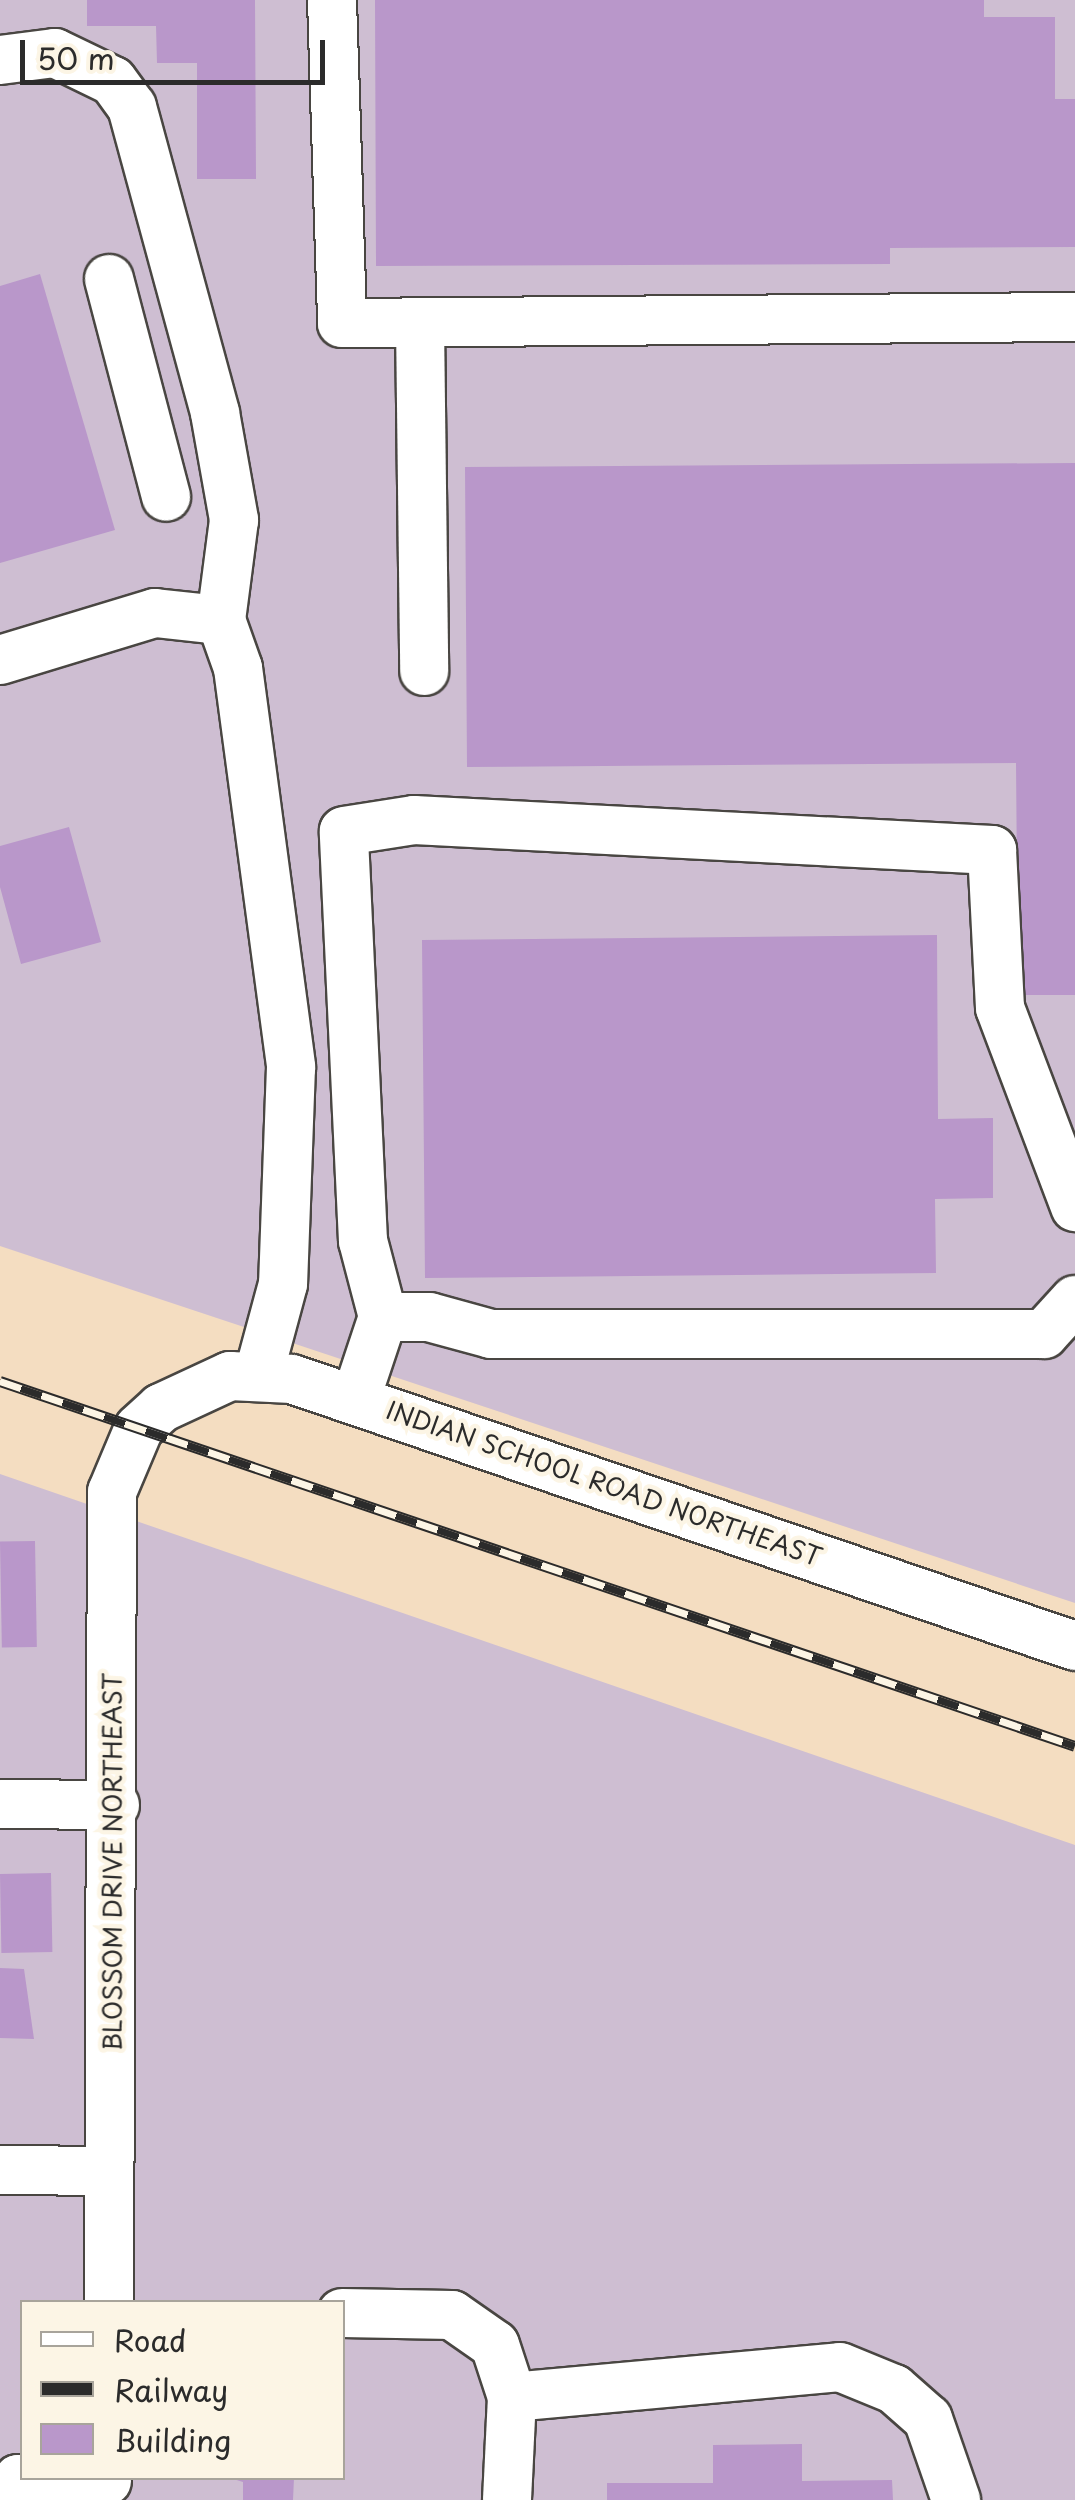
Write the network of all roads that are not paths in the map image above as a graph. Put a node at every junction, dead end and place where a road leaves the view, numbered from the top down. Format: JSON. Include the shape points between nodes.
{"nodes":[{"id":1,"x":332,"y":0,"type":"edge"},
{"id":2,"x":0,"y":60,"type":"edge"},
{"id":3,"x":109,"y":280,"type":"dead end"},
{"id":4,"x":1075,"y":316,"type":"edge"},
{"id":5,"x":420,"y":322,"type":"junction"},
{"id":6,"x":211,"y":396,"type":"junction"},
{"id":7,"x":144,"y":415,"type":"junction"},
{"id":8,"x":166,"y":497,"type":"dead end"},
{"id":9,"x":221,"y":620,"type":"junction"},
{"id":10,"x":0,"y":660,"type":"edge"},
{"id":11,"x":424,"y":670,"type":"dead end"},
{"id":12,"x":1075,"y":1207,"type":"edge"},
{"id":13,"x":1075,"y":1300,"type":"edge"},
{"id":14,"x":383,"y":1317,"type":"junction"},
{"id":15,"x":260,"y":1374,"type":"junction"},
{"id":16,"x":356,"y":1398,"type":"junction"},
{"id":17,"x":139,"y":1428,"type":"joint"},
{"id":18,"x":1075,"y":1646,"type":"edge"},
{"id":19,"x":0,"y":1804,"type":"edge"},
{"id":20,"x":115,"y":1805,"type":"junction"},
{"id":21,"x":0,"y":2170,"type":"edge"},
{"id":22,"x":109,"y":2172,"type":"junction"},
{"id":23,"x":109,"y":2300,"type":"edge"},
{"id":24,"x":345,"y":2313,"type":"edge"},
{"id":25,"x":512,"y":2396,"type":"junction"},
{"id":26,"x":20,"y":2479,"type":"edge"},
{"id":27,"x":31,"y":2480,"type":"edge"},
{"id":28,"x":107,"y":2486,"type":"edge"},
{"id":29,"x":3,"y":2500,"type":"edge"},
{"id":30,"x":507,"y":2500,"type":"edge"},
{"id":31,"x":956,"y":2500,"type":"edge"}],
"edges":[{"from":1,"to":5,"type":"street","via":[[342,323]]},
{"from":2,"to":6,"type":"street","via":[[55,54],[113,81],[132,107]]},
{"from":3,"to":7,"type":"street"},
{"from":4,"to":5,"type":"street"},
{"from":5,"to":11,"type":"street"},
{"from":6,"to":7,"type":"street"},
{"from":6,"to":9,"type":"street","via":[[234,520]]},
{"from":7,"to":8,"type":"street"},
{"from":9,"to":10,"type":"street","via":[[155,614]]},
{"from":9,"to":15,"type":"street","via":[[238,668],[290,1067],[283,1284]]},
{"from":12,"to":14,"type":"street","via":[[1000,1008],[992,850],[396,822],[344,831],[363,1241]]},
{"from":13,"to":14,"type":"street","via":[[1044,1334],[491,1334],[428,1317]]},
{"from":14,"to":16,"type":"street"},
{"from":15,"to":16,"type":"street","name":"INDIAN SCHOOL ROAD NORTHEAST"},
{"from":15,"to":17,"type":"street","name":"INDIAN SCHOOL ROAD NORTHEAST","via":[[192,1388]]},
{"from":16,"to":18,"type":"street","name":"INDIAN SCHOOL ROAD NORTHEAST"},
{"from":17,"to":20,"type":"street","name":"BLOSSOM DRIVE NORTHEAST","via":[[112,1492]]},
{"from":19,"to":20,"type":"street"},
{"from":20,"to":22,"type":"street","name":"BLOSSOM DRIVE NORTHEAST"},
{"from":21,"to":22,"type":"street"},
{"from":22,"to":23,"type":"street","name":"BLOSSOM DRIVE NORTHEAST"},
{"from":24,"to":25,"type":"street","via":[[412,2311],[475,2326],[496,2345]]},
{"from":25,"to":30,"type":"street"},
{"from":25,"to":31,"type":"street","via":[[840,2367],[894,2389],[928,2418]]},
{"from":26,"to":29,"type":"street"},
{"from":27,"to":28,"type":"street"}]}
